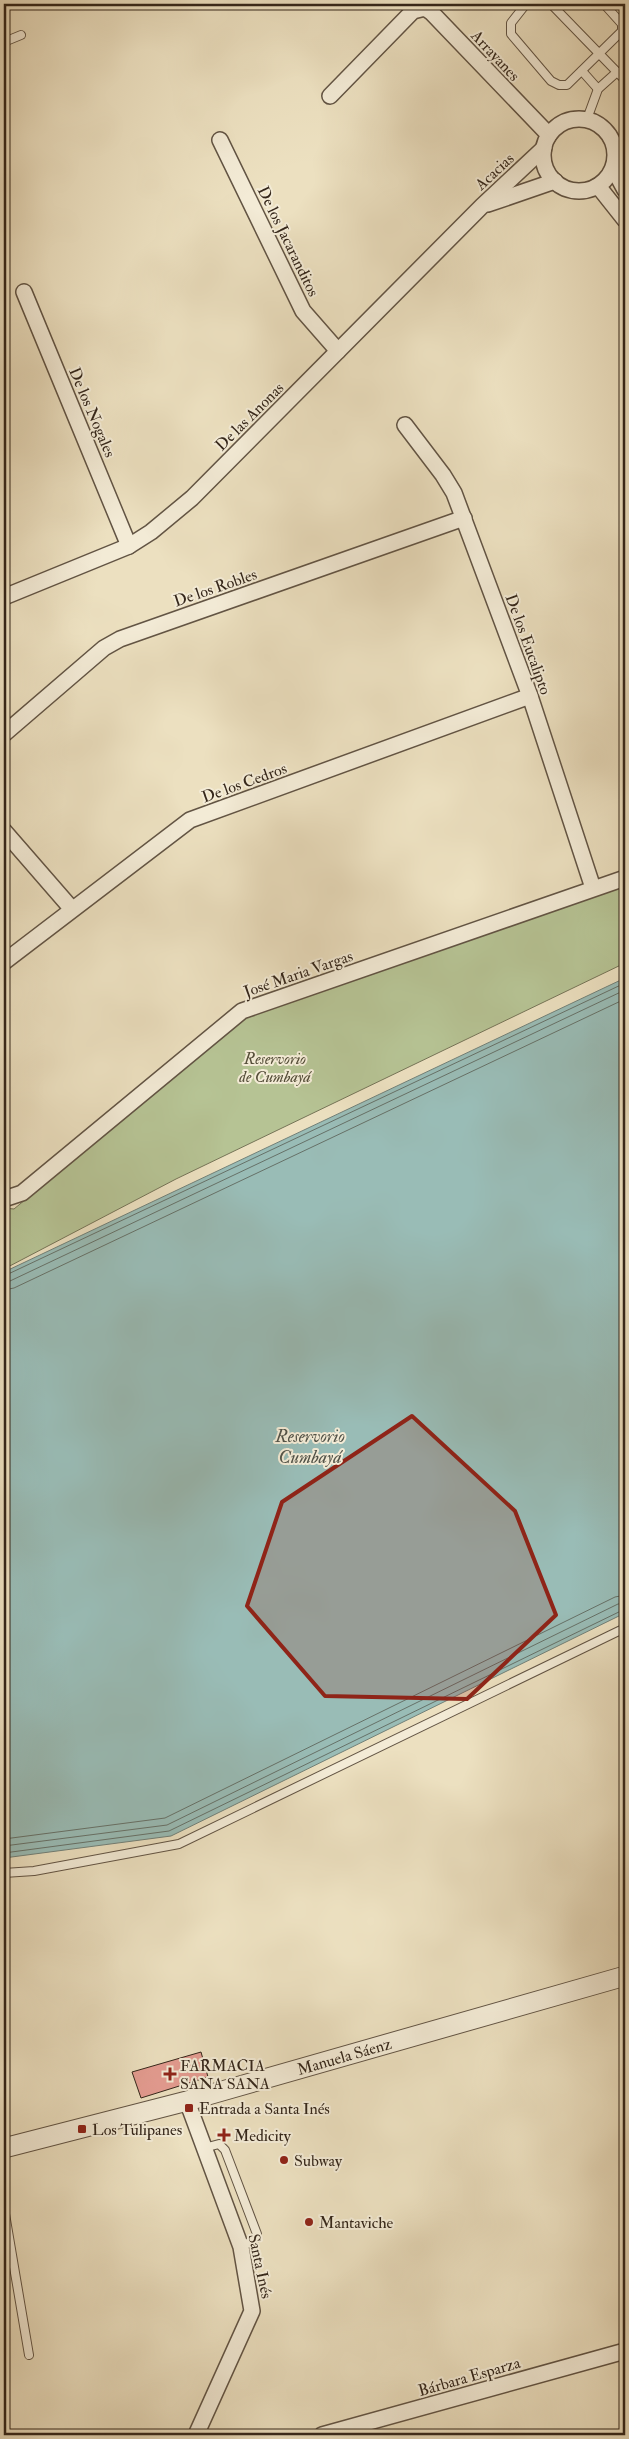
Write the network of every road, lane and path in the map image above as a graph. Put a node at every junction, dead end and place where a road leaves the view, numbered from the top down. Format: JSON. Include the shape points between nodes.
{"nodes":[{"id":1,"x":526,"y":4,"type":"edge"},
{"id":2,"x":550,"y":4,"type":"edge"},
{"id":3,"x":604,"y":4,"type":"edge"},
{"id":4,"x":21,"y":35,"type":"dead end"},
{"id":5,"x":4,"y":42,"type":"edge"},
{"id":6,"x":598,"y":54,"type":"junction"},
{"id":7,"x":582,"y":70,"type":"junction"},
{"id":8,"x":617,"y":72,"type":"junction"},
{"id":9,"x":625,"y":80,"type":"edge"},
{"id":10,"x":598,"y":89,"type":"junction"},
{"id":11,"x":330,"y":96,"type":"dead end"},
{"id":12,"x":587,"y":119,"type":"junction"},
{"id":13,"x":220,"y":140,"type":"dead end"},
{"id":14,"x":546,"y":141,"type":"junction"},
{"id":15,"x":620,"y":152,"type":"edge"},
{"id":16,"x":613,"y":168,"type":"junction"},
{"id":17,"x":555,"y":182,"type":"junction"},
{"id":18,"x":598,"y":186,"type":"junction"},
{"id":19,"x":625,"y":190,"type":"edge"},
{"id":20,"x":482,"y":206,"type":"junction"},
{"id":21,"x":625,"y":220,"type":"edge"},
{"id":22,"x":24,"y":292,"type":"dead end"},
{"id":23,"x":338,"y":351,"type":"junction"},
{"id":24,"x":405,"y":425,"type":"dead end"},
{"id":25,"x":464,"y":518,"type":"junction"},
{"id":26,"x":129,"y":546,"type":"junction"},
{"id":27,"x":4,"y":597,"type":"edge"},
{"id":28,"x":530,"y":696,"type":"junction"},
{"id":29,"x":4,"y":734,"type":"edge"},
{"id":30,"x":4,"y":831,"type":"edge"},
{"id":31,"x":625,"y":878,"type":"edge"},
{"id":32,"x":593,"y":888,"type":"junction"},
{"id":33,"x":71,"y":908,"type":"junction"},
{"id":34,"x":4,"y":962,"type":"edge"},
{"id":35,"x":4,"y":1199,"type":"edge"},
{"id":36,"x":625,"y":1628,"type":"edge"},
{"id":37,"x":4,"y":1873,"type":"edge"},
{"id":38,"x":625,"y":1976,"type":"edge"},
{"id":39,"x":187,"y":2101,"type":"junction"},
{"id":40,"x":4,"y":2149,"type":"edge"},
{"id":41,"x":4,"y":2208,"type":"edge"},
{"id":42,"x":625,"y":2351,"type":"edge"},
{"id":43,"x":29,"y":2355,"type":"dead end"},
{"id":44,"x":196,"y":2435,"type":"edge"},
{"id":45,"x":322,"y":2435,"type":"edge"}],
"edges":[{"from":1,"to":7,"type":"lane","via":[[511,23],[511,34],[559,86],[567,85]]},
{"from":2,"to":6,"type":"lane"},
{"from":3,"to":6,"type":"lane","via":[[622,24],[622,31]]},
{"from":4,"to":5,"type":"lane"},
{"from":6,"to":7,"type":"lane"},
{"from":6,"to":8,"type":"lane"},
{"from":7,"to":10,"type":"lane"},
{"from":8,"to":9,"type":"lane"},
{"from":8,"to":10,"type":"lane"},
{"from":10,"to":12,"type":"lane"},
{"from":11,"to":14,"type":"street","name":"Arrayanes","via":[[413,11],[425,8]]},
{"from":12,"to":14,"type":"street","via":[[559,125]]},
{"from":12,"to":15,"type":"street","via":[[601,126]]},
{"from":13,"to":23,"type":"street","name":"De los Jacaranditos","via":[[303,311]]},
{"from":14,"to":17,"type":"street","via":[[544,160]]},
{"from":14,"to":20,"type":"street","name":"Acacias"},
{"from":15,"to":16,"type":"street"},
{"from":16,"to":18,"type":"street"},
{"from":16,"to":19,"type":"street"},
{"from":17,"to":18,"type":"street","via":[[576,191]]},
{"from":17,"to":20,"type":"street","name":"Acacias"},
{"from":18,"to":21,"type":"street"},
{"from":20,"to":23,"type":"street","name":"De las Anonas"},
{"from":22,"to":26,"type":"street","name":"De los Nogales"},
{"from":23,"to":26,"type":"street","name":"De las Anonas","via":[[192,498]]},
{"from":24,"to":25,"type":"street","name":"De los Eucalipto","via":[[443,475]]},
{"from":25,"to":28,"type":"street","name":"De los Eucalipto"},
{"from":25,"to":29,"type":"street","name":"De los Robles","via":[[120,638]]},
{"from":26,"to":27,"type":"street","name":"De las Anonas"},
{"from":28,"to":32,"type":"street","name":"De los Eucalipto"},
{"from":28,"to":33,"type":"street","name":"De los Cedros","via":[[190,820]]},
{"from":30,"to":33,"type":"street"},
{"from":31,"to":32,"type":"street","name":"José Maria Vargas"},
{"from":32,"to":35,"type":"street","name":"José Maria Vargas","via":[[242,1012],[22,1193]]},
{"from":33,"to":34,"type":"street","name":"De los Cedros"},
{"from":36,"to":37,"type":"lane","via":[[178,1844],[34,1871]]},
{"from":38,"to":39,"type":"street","name":"Manuela Sáenz"},
{"from":39,"to":40,"type":"street","name":"Manuela Sáenz"},
{"from":39,"to":44,"type":"street","name":"Santa Inés","via":[[241,2247],[252,2311]]},
{"from":41,"to":43,"type":"lane"},
{"from":42,"to":45,"type":"street","name":"Bárbara Esparza"}]}
